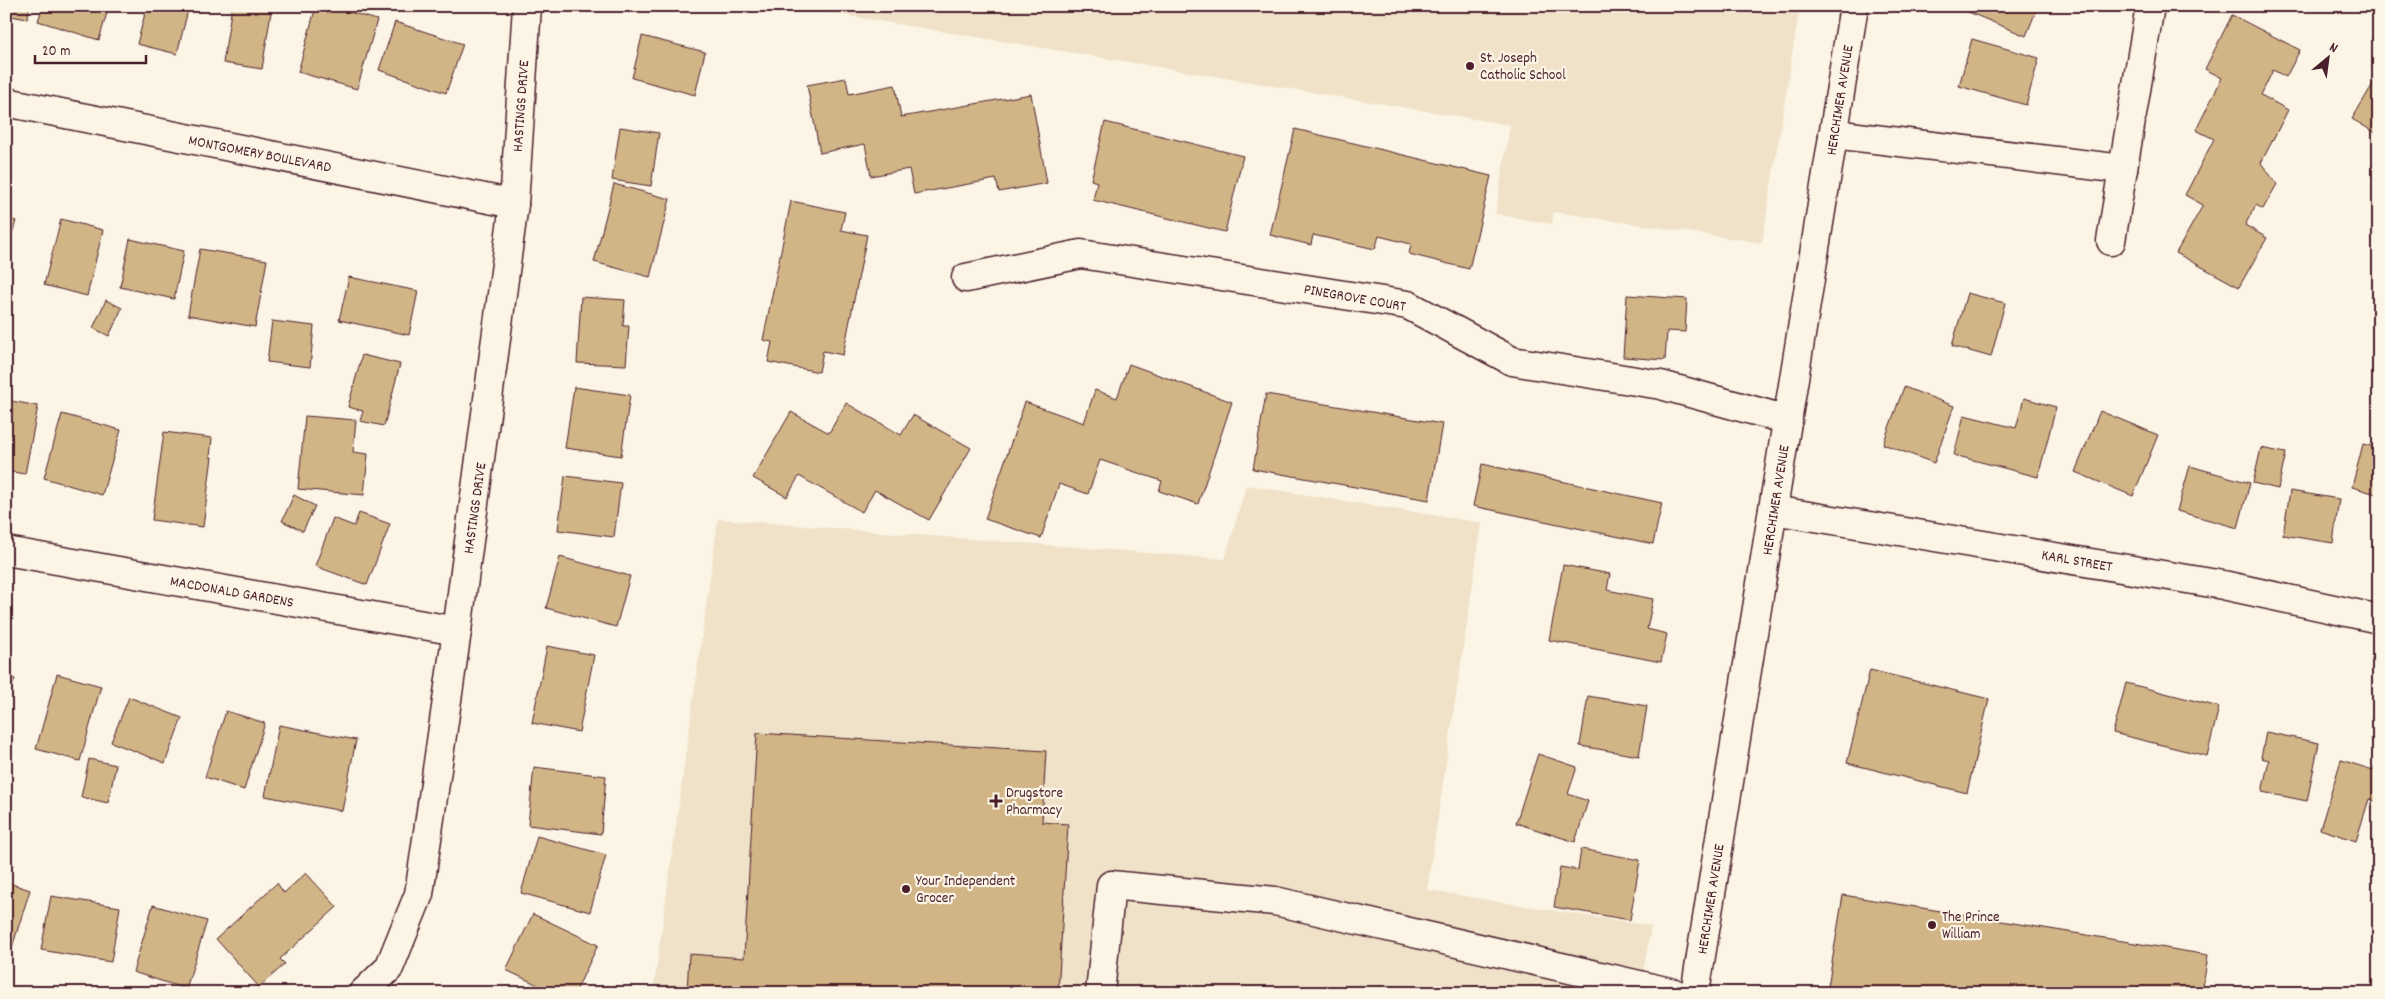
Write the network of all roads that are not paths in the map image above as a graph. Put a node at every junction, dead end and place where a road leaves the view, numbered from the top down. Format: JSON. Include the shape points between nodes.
{"nodes":[{"id":1,"x":527,"y":6,"type":"edge"},
{"id":2,"x":1854,"y":6,"type":"edge"},
{"id":3,"x":2150,"y":6,"type":"edge"},
{"id":4,"x":6,"y":102,"type":"edge"},
{"id":5,"x":1833,"y":134,"type":"junction"},
{"id":6,"x":2123,"y":169,"type":"junction"},
{"id":7,"x":514,"y":204,"type":"junction"},
{"id":8,"x":2111,"y":241,"type":"dead end"},
{"id":9,"x":966,"y":278,"type":"dead end"},
{"id":10,"x":1788,"y":420,"type":"junction"},
{"id":11,"x":1773,"y":510,"type":"junction"},
{"id":12,"x":6,"y":551,"type":"edge"},
{"id":13,"x":2379,"y":620,"type":"edge"},
{"id":14,"x":457,"y":631,"type":"junction"},
{"id":15,"x":363,"y":993,"type":"edge"},
{"id":16,"x":1100,"y":993,"type":"edge"},
{"id":17,"x":1674,"y":993,"type":"edge"},
{"id":18,"x":1695,"y":993,"type":"edge"}],
"edges":[{"from":1,"to":7,"type":"street","name":"HASTINGS DRIVE"},
{"from":2,"to":5,"type":"street","name":"HERCHIMER AVENUE"},
{"from":3,"to":6,"type":"street"},
{"from":4,"to":7,"type":"street","name":"MONTGOMERY BOULEVARD"},
{"from":5,"to":6,"type":"street"},
{"from":5,"to":10,"type":"street","name":"HERCHIMER AVENUE"},
{"from":6,"to":8,"type":"street"},
{"from":7,"to":14,"type":"street","name":"HASTINGS DRIVE"},
{"from":9,"to":10,"type":"street","name":"PINEGROVE COURT","via":[[1081,254],[1408,305],[1512,361],[1661,385]]},
{"from":10,"to":11,"type":"street","name":"HERCHIMER AVENUE"},
{"from":11,"to":13,"type":"street","name":"KARL STREET","via":[[2223,585]]},
{"from":11,"to":18,"type":"street","name":"HERCHIMER AVENUE"},
{"from":12,"to":14,"type":"street","name":"MACDONALD GARDENS"},
{"from":14,"to":15,"type":"street","name":"HASTINGS DRIVE","via":[[419,894],[389,968]]},
{"from":16,"to":17,"type":"street","via":[[1111,885],[1275,901]]}]}
